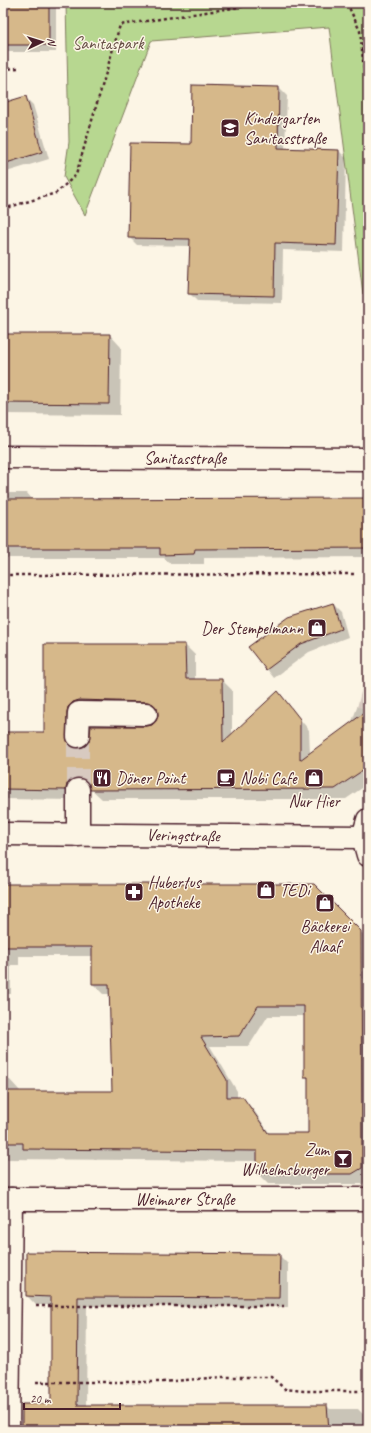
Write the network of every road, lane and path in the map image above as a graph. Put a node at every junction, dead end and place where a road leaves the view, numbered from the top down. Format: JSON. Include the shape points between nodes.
{"nodes":[{"id":1,"x":266,"y":3,"type":"edge"},
{"id":2,"x":347,"y":3,"type":"edge"},
{"id":3,"x":3,"y":68,"type":"edge"},
{"id":4,"x":18,"y":68,"type":"dead end"},
{"id":5,"x":368,"y":107,"type":"edge"},
{"id":6,"x":3,"y":209,"type":"edge"},
{"id":7,"x":3,"y":457,"type":"edge"},
{"id":8,"x":368,"y":460,"type":"edge"},
{"id":9,"x":356,"y":574,"type":"dead end"},
{"id":10,"x":3,"y":575,"type":"edge"},
{"id":11,"x":146,"y":714,"type":"dead end"},
{"id":12,"x":78,"y":736,"type":"tunnel mouth"},
{"id":13,"x":78,"y":790,"type":"tunnel mouth"},
{"id":14,"x":3,"y":834,"type":"edge"},
{"id":15,"x":78,"y":834,"type":"junction"},
{"id":16,"x":366,"y":837,"type":"edge"},
{"id":17,"x":7,"y":1199,"type":"edge"},
{"id":18,"x":368,"y":1199,"type":"edge"},
{"id":19,"x":10,"y":1306,"type":"junction"},
{"id":20,"x":284,"y":1306,"type":"dead end"},
{"id":21,"x":9,"y":1381,"type":"junction"},
{"id":22,"x":368,"y":1391,"type":"edge"},
{"id":23,"x":8,"y":1430,"type":"edge"}],
"edges":[{"from":1,"to":6,"type":"path","via":[[120,25],[76,175],[56,193]]},
{"from":2,"to":5,"type":"path","via":[[360,31]]},
{"from":3,"to":4,"type":"path"},
{"from":7,"to":8,"type":"street","name":"Sanitasstraße"},
{"from":9,"to":10,"type":"path"},
{"from":11,"to":12,"type":"street","via":[[79,713]]},
{"from":13,"to":15,"type":"street"},
{"from":14,"to":15,"type":"street","name":"Veringstraße"},
{"from":15,"to":16,"type":"street","name":"Veringstraße"},
{"from":17,"to":18,"type":"street","name":"Weimarer Straße"},
{"from":17,"to":19,"type":"street"},
{"from":19,"to":20,"type":"path"},
{"from":19,"to":21,"type":"street"},
{"from":21,"to":22,"type":"path","via":[[163,1382],[222,1377],[271,1377],[285,1389]]},
{"from":21,"to":23,"type":"street"}]}
